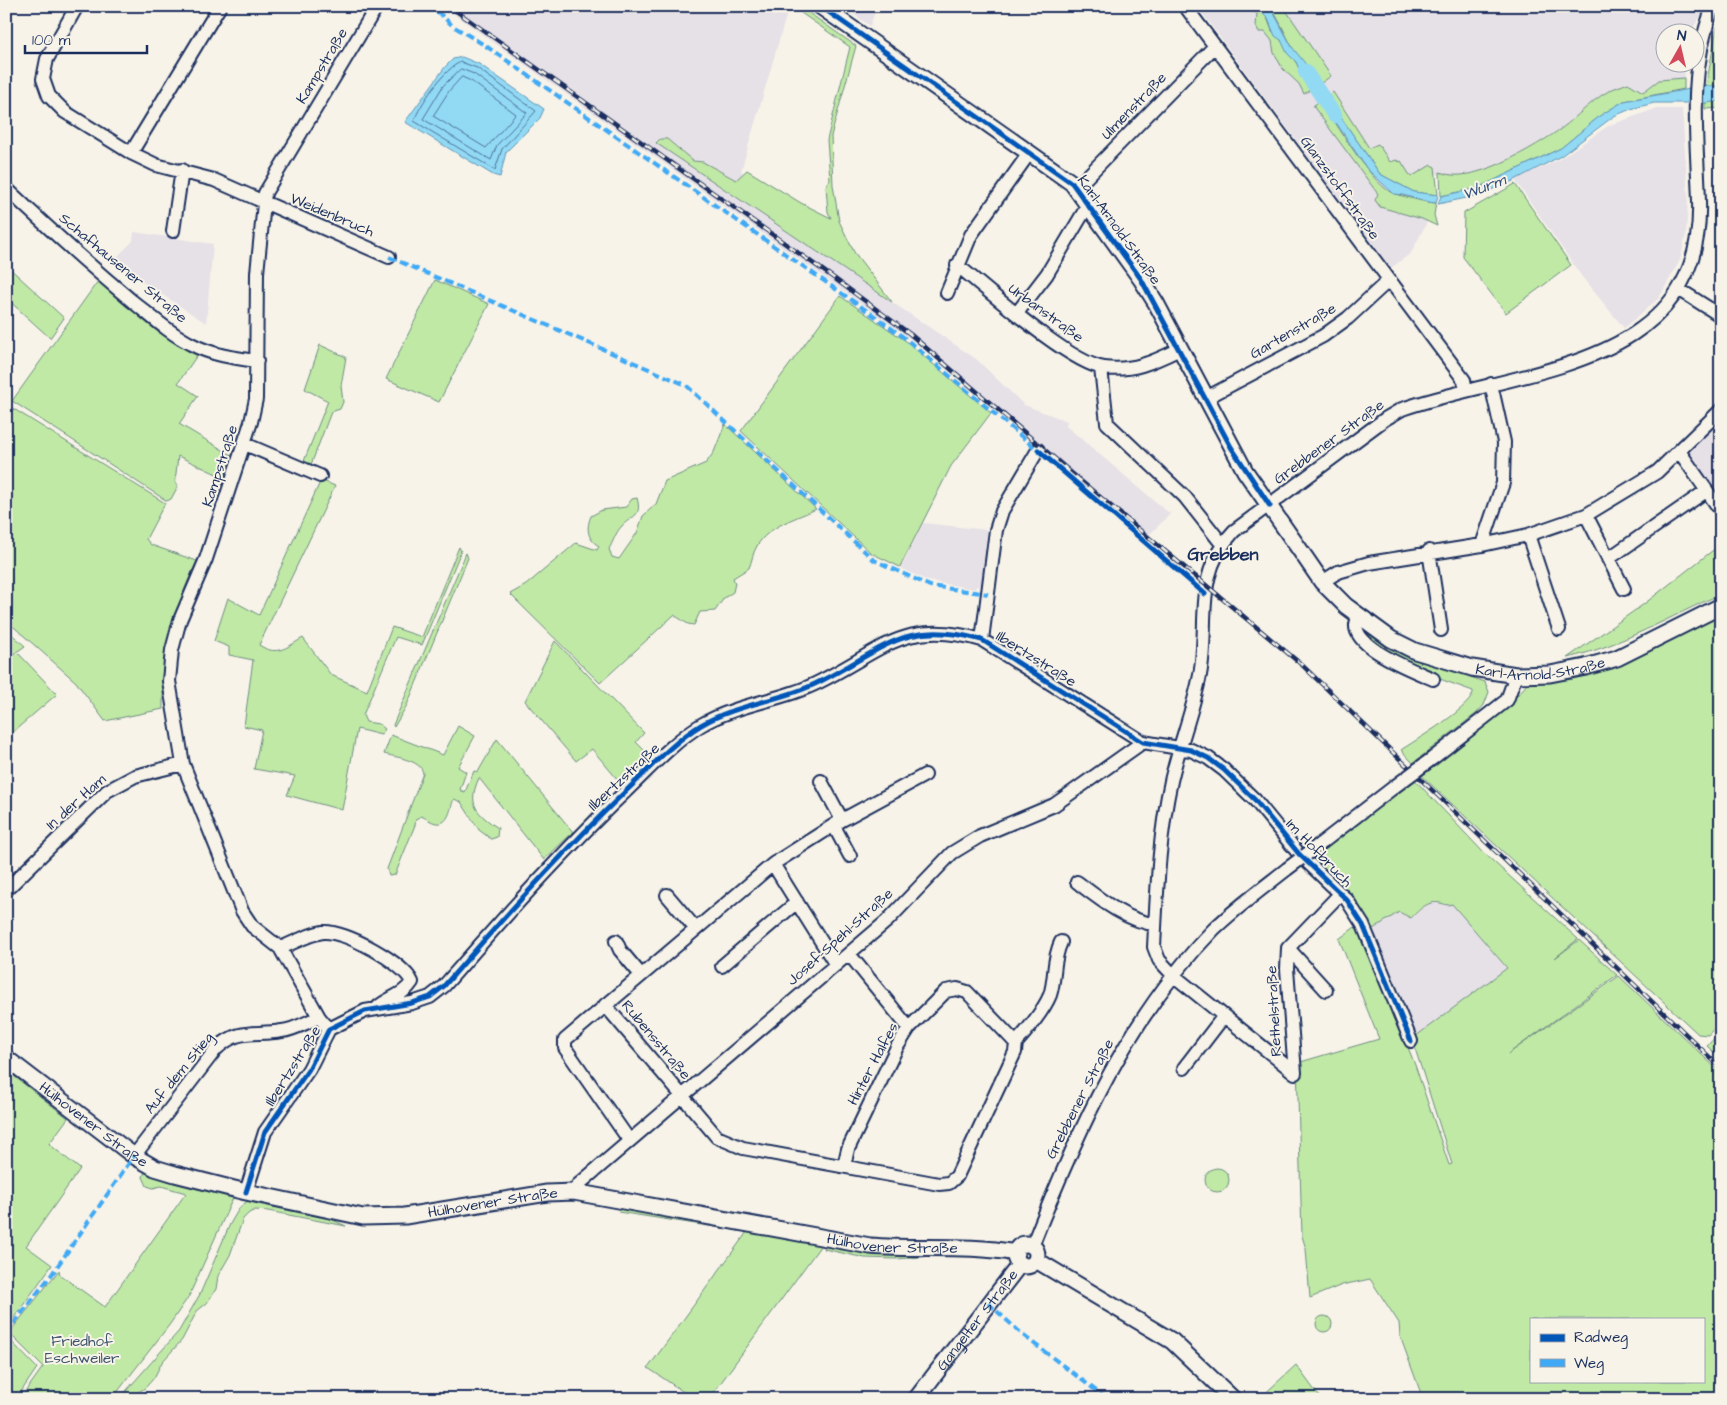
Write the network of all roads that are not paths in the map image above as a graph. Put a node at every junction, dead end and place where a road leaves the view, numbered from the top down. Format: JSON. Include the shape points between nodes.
{"nodes":[{"id":1,"x":77,"y":6,"type":"edge"},
{"id":2,"x":220,"y":6,"type":"edge"},
{"id":3,"x":378,"y":6,"type":"edge"},
{"id":4,"x":820,"y":6,"type":"edge"},
{"id":5,"x":1185,"y":6,"type":"edge"},
{"id":6,"x":1716,"y":6,"type":"edge"},
{"id":7,"x":1215,"y":46,"type":"junction"},
{"id":8,"x":1030,"y":152,"type":"junction"},
{"id":9,"x":131,"y":153,"type":"junction"},
{"id":10,"x":182,"y":170,"type":"junction"},
{"id":11,"x":6,"y":188,"type":"edge"},
{"id":12,"x":1076,"y":188,"type":"junction"},
{"id":13,"x":262,"y":203,"type":"junction"},
{"id":14,"x":1088,"y":205,"type":"junction"},
{"id":15,"x":173,"y":231,"type":"dead end"},
{"id":16,"x":389,"y":257,"type":"dead end"},
{"id":17,"x":958,"y":265,"type":"junction"},
{"id":18,"x":1388,"y":281,"type":"junction"},
{"id":19,"x":1680,"y":290,"type":"junction"},
{"id":20,"x":947,"y":293,"type":"dead end"},
{"id":21,"x":1017,"y":313,"type":"junction"},
{"id":22,"x":1721,"y":316,"type":"edge"},
{"id":23,"x":1180,"y":349,"type":"junction"},
{"id":24,"x":257,"y":361,"type":"junction"},
{"id":25,"x":1102,"y":368,"type":"junction"},
{"id":26,"x":1491,"y":384,"type":"junction"},
{"id":27,"x":1466,"y":390,"type":"junction"},
{"id":28,"x":1206,"y":398,"type":"junction"},
{"id":29,"x":1721,"y":410,"type":"edge"},
{"id":30,"x":245,"y":444,"type":"junction"},
{"id":31,"x":1038,"y":450,"type":"dead end"},
{"id":32,"x":1679,"y":452,"type":"junction"},
{"id":33,"x":320,"y":476,"type":"dead end"},
{"id":34,"x":1706,"y":491,"type":"junction"},
{"id":35,"x":1270,"y":506,"type":"junction"},
{"id":36,"x":1721,"y":511,"type":"edge"},
{"id":37,"x":1586,"y":515,"type":"junction"},
{"id":38,"x":1528,"y":535,"type":"junction"},
{"id":39,"x":1222,"y":544,"type":"junction"},
{"id":40,"x":1482,"y":545,"type":"junction"},
{"id":41,"x":1429,"y":551,"type":"junction"},
{"id":42,"x":1608,"y":559,"type":"junction"},
{"id":43,"x":1322,"y":582,"type":"junction"},
{"id":44,"x":1624,"y":589,"type":"dead end"},
{"id":45,"x":1721,"y":606,"type":"edge"},
{"id":46,"x":1359,"y":617,"type":"junction"},
{"id":47,"x":1559,"y":629,"type":"dead end"},
{"id":48,"x":1440,"y":630,"type":"dead end"},
{"id":49,"x":982,"y":640,"type":"junction"},
{"id":50,"x":1516,"y":675,"type":"junction"},
{"id":51,"x":1433,"y":679,"type":"dead end"},
{"id":52,"x":1143,"y":742,"type":"junction"},
{"id":53,"x":1178,"y":749,"type":"junction"},
{"id":54,"x":183,"y":764,"type":"junction"},
{"id":55,"x":925,"y":775,"type":"dead end"},
{"id":56,"x":821,"y":781,"type":"dead end"},
{"id":57,"x":838,"y":823,"type":"junction"},
{"id":58,"x":850,"y":856,"type":"dead end"},
{"id":59,"x":773,"y":864,"type":"junction"},
{"id":60,"x":1077,"y":882,"type":"dead end"},
{"id":61,"x":6,"y":890,"type":"edge"},
{"id":62,"x":1340,"y":894,"type":"junction"},
{"id":63,"x":667,"y":895,"type":"dead end"},
{"id":64,"x":797,"y":902,"type":"junction"},
{"id":65,"x":1155,"y":924,"type":"junction"},
{"id":66,"x":696,"y":928,"type":"junction"},
{"id":67,"x":616,"y":941,"type":"dead end"},
{"id":68,"x":1061,"y":942,"type":"dead end"},
{"id":69,"x":280,"y":948,"type":"junction"},
{"id":70,"x":1288,"y":948,"type":"junction"},
{"id":71,"x":849,"y":954,"type":"junction"},
{"id":72,"x":836,"y":964,"type":"junction"},
{"id":73,"x":722,"y":966,"type":"dead end"},
{"id":74,"x":641,"y":975,"type":"junction"},
{"id":75,"x":1173,"y":975,"type":"junction"},
{"id":76,"x":1326,"y":990,"type":"dead end"},
{"id":77,"x":605,"y":1005,"type":"junction"},
{"id":78,"x":376,"y":1008,"type":"junction"},
{"id":79,"x":1224,"y":1016,"type":"junction"},
{"id":80,"x":319,"y":1017,"type":"junction"},
{"id":81,"x":909,"y":1028,"type":"junction"},
{"id":82,"x":329,"y":1030,"type":"junction"},
{"id":83,"x":1411,"y":1041,"type":"dead end"},
{"id":84,"x":1016,"y":1043,"type":"junction"},
{"id":85,"x":6,"y":1058,"type":"edge"},
{"id":86,"x":1184,"y":1068,"type":"dead end"},
{"id":87,"x":682,"y":1095,"type":"junction"},
{"id":88,"x":629,"y":1140,"type":"junction"},
{"id":89,"x":134,"y":1156,"type":"junction"},
{"id":90,"x":844,"y":1166,"type":"junction"},
{"id":91,"x":246,"y":1192,"type":"junction"},
{"id":92,"x":574,"y":1192,"type":"junction"},
{"id":93,"x":1034,"y":1253,"type":"junction"},
{"id":94,"x":1018,"y":1259,"type":"junction"},
{"id":95,"x":916,"y":1399,"type":"edge"},
{"id":96,"x":1233,"y":1399,"type":"edge"}],
"edges":[{"from":1,"to":9,"type":"street","name":"Weidenbruch","via":[[47,59],[43,79],[49,96],[65,112]]},
{"from":2,"to":9,"type":"street"},
{"from":3,"to":13,"type":"street","name":"Kampstraße","via":[[269,185]]},
{"from":4,"to":8,"type":"main road","name":"Karl-Arnold-Straße"},
{"from":5,"to":7,"type":"street","name":"Glanzstoffstraße"},
{"from":6,"to":19,"type":"street","via":[[1700,44],[1695,107],[1699,226],[1694,253]]},
{"from":7,"to":12,"type":"street","name":"Ulmenstraße"},
{"from":7,"to":18,"type":"street","name":"Glanzstoffstraße"},
{"from":8,"to":12,"type":"main road","name":"Karl-Arnold-Straße"},
{"from":8,"to":17,"type":"street","via":[[971,235]]},
{"from":9,"to":10,"type":"street","name":"Weidenbruch","via":[[156,165]]},
{"from":10,"to":13,"type":"street","name":"Weidenbruch","via":[[214,180]]},
{"from":10,"to":15,"type":"street"},
{"from":11,"to":24,"type":"street","name":"Schafhausener Straße","via":[[99,273],[162,324],[208,351]]},
{"from":12,"to":14,"type":"main road","name":"Karl-Arnold-Straße"},
{"from":13,"to":16,"type":"street","name":"Weidenbruch"},
{"from":13,"to":24,"type":"street","name":"Kampstraße"},
{"from":14,"to":21,"type":"street","via":[[1046,274]]},
{"from":14,"to":23,"type":"main road","name":"Karl-Arnold-Straße","via":[[1141,279]]},
{"from":17,"to":20,"type":"street"},
{"from":17,"to":21,"type":"street","name":"Urbanstraße"},
{"from":18,"to":27,"type":"street","name":"Glanzstoffstraße","via":[[1464,380]]},
{"from":18,"to":28,"type":"street","name":"Gartenstraße","via":[[1323,336]]},
{"from":19,"to":22,"type":"street"},
{"from":19,"to":26,"type":"street","name":"Grebbener Straße","via":[[1646,327],[1620,343],[1598,353]]},
{"from":21,"to":25,"type":"street","name":"Urbanstraße","via":[[1047,338]]},
{"from":23,"to":25,"type":"street","name":"Urbanstraße","via":[[1145,366]]},
{"from":23,"to":28,"type":"main road","name":"Karl-Arnold-Straße"},
{"from":24,"to":30,"type":"street","name":"Kampstraße","via":[[256,399]]},
{"from":25,"to":39,"type":"street","via":[[1107,424],[1184,497]]},
{"from":26,"to":27,"type":"street","name":"Grebbener Straße"},
{"from":26,"to":40,"type":"street","via":[[1504,442],[1503,483]]},
{"from":27,"to":35,"type":"street","name":"Grebbener Straße","via":[[1408,407],[1385,419]]},
{"from":28,"to":35,"type":"main road","name":"Karl-Arnold-Straße","via":[[1245,471]]},
{"from":29,"to":32,"type":"street"},
{"from":30,"to":33,"type":"street"},
{"from":30,"to":54,"type":"street","name":"Kampstraße","via":[[172,650],[169,681]]},
{"from":31,"to":49,"type":"street","via":[[1002,511],[996,530]]},
{"from":32,"to":34,"type":"street"},
{"from":32,"to":37,"type":"street","via":[[1657,472]]},
{"from":34,"to":36,"type":"street"},
{"from":34,"to":42,"type":"street"},
{"from":35,"to":39,"type":"street","name":"Grebbener Straße","via":[[1234,531]]},
{"from":35,"to":43,"type":"main road","name":"Karl-Arnold-Straße"},
{"from":37,"to":38,"type":"street"},
{"from":37,"to":42,"type":"street"},
{"from":38,"to":40,"type":"street"},
{"from":38,"to":47,"type":"street"},
{"from":39,"to":53,"type":"street","name":"Grebbener Straße","via":[[1209,571],[1201,670],[1194,703]]},
{"from":40,"to":41,"type":"street"},
{"from":41,"to":43,"type":"street","via":[[1369,563],[1338,572]]},
{"from":41,"to":48,"type":"street"},
{"from":42,"to":44,"type":"street"},
{"from":43,"to":46,"type":"main road","name":"Karl-Arnold-Straße"},
{"from":45,"to":50,"type":"main road","name":"Karl-Arnold-Straße","via":[[1616,658],[1560,672]]},
{"from":46,"to":50,"type":"main road","name":"Karl-Arnold-Straße","via":[[1415,651],[1472,668]]},
{"from":46,"to":51,"type":"street","via":[[1355,629],[1368,645],[1379,654]]},
{"from":49,"to":52,"type":"street","name":"Ilbertzstraße"},
{"from":49,"to":78,"type":"street","name":"Ilbertzstraße","via":[[942,632],[908,636],[798,692],[738,708],[699,726],[681,739],[572,843],[444,986],[430,997],[412,1003]]},
{"from":50,"to":75,"type":"street","name":"Grebbener Straße","bridge":true,"via":[[1507,700],[1287,868],[1216,928]]},
{"from":52,"to":53,"type":"street"},
{"from":52,"to":71,"type":"street","name":"Josef-Spehl-Straße","via":[[1054,805],[980,836],[952,853],[887,921]]},
{"from":53,"to":62,"type":"street","name":"Im Hofbruch","via":[[1191,750],[1224,770],[1255,800],[1299,854]]},
{"from":53,"to":65,"type":"street","name":"Grebbener Straße","via":[[1164,812]]},
{"from":54,"to":61,"type":"street","name":"In der Ham","via":[[135,776],[107,792]]},
{"from":54,"to":69,"type":"street","name":"Kampstraße","via":[[242,911],[265,937]]},
{"from":55,"to":57,"type":"street"},
{"from":56,"to":57,"type":"street"},
{"from":57,"to":58,"type":"street"},
{"from":57,"to":59,"type":"street"},
{"from":59,"to":64,"type":"street"},
{"from":59,"to":66,"type":"street"},
{"from":60,"to":65,"type":"street","via":[[1110,907],[1144,924]]},
{"from":62,"to":70,"type":"street"},
{"from":62,"to":83,"type":"street","name":"Im Hofbruch","via":[[1362,925]]},
{"from":63,"to":66,"type":"street"},
{"from":64,"to":72,"type":"street"},
{"from":64,"to":73,"type":"street"},
{"from":65,"to":75,"type":"street","name":"Grebbener Straße","via":[[1154,947],[1159,960]]},
{"from":66,"to":74,"type":"street"},
{"from":67,"to":74,"type":"street"},
{"from":68,"to":84,"type":"street","via":[[1055,955],[1050,995]]},
{"from":69,"to":78,"type":"street","via":[[309,936],[332,933],[351,938],[389,960],[409,975],[412,982],[406,991]]},
{"from":69,"to":80,"type":"street"},
{"from":70,"to":76,"type":"street"},
{"from":70,"to":79,"type":"street","name":"Rethelstraße","via":[[1294,1072]]},
{"from":71,"to":72,"type":"street","name":"Josef-Spehl-Straße"},
{"from":71,"to":81,"type":"street"},
{"from":72,"to":87,"type":"street","name":"Josef-Spehl-Straße"},
{"from":74,"to":77,"type":"street"},
{"from":75,"to":79,"type":"street"},
{"from":75,"to":93,"type":"street","name":"Grebbener Straße","via":[[1098,1094],[1067,1157]]},
{"from":77,"to":87,"type":"street","name":"Rubensstraße"},
{"from":77,"to":88,"type":"street","via":[[565,1040],[565,1048]]},
{"from":78,"to":82,"type":"street","name":"Ilbertzstraße"},
{"from":79,"to":86,"type":"street"},
{"from":80,"to":82,"type":"street"},
{"from":80,"to":89,"type":"street","name":"Auf dem Stieg","via":[[283,1031],[252,1031],[226,1040]]},
{"from":81,"to":84,"type":"street","name":"Hinter Halfes","via":[[946,991],[957,989],[967,992]]},
{"from":81,"to":90,"type":"street","name":"Hinter Halfes","via":[[848,1149]]},
{"from":82,"to":91,"type":"street","name":"Ilbertzstraße","via":[[309,1069],[265,1132]]},
{"from":84,"to":90,"type":"street","via":[[1015,1052],[957,1176],[949,1182],[939,1184]]},
{"from":85,"to":89,"type":"main road","name":"Hülhovener Straße"},
{"from":87,"to":88,"type":"street","name":"Josef-Spehl-Straße"},
{"from":87,"to":90,"type":"street","via":[[717,1136],[728,1143]]},
{"from":88,"to":92,"type":"street","name":"Josef-Spehl-Straße"},
{"from":89,"to":91,"type":"main road","name":"Hülhovener Straße","via":[[161,1170]]},
{"from":91,"to":92,"type":"main road","name":"Hülhovener Straße","via":[[342,1214],[384,1218],[547,1193]]},
{"from":92,"to":94,"type":"main road","name":"Hülhovener Straße","via":[[870,1246],[978,1248]]},
{"from":93,"to":94,"type":"main road","via":[[1022,1245]]},
{"from":93,"to":96,"type":"main road","via":[[1172,1342]]},
{"from":94,"to":95,"type":"main road","name":"Gangelter Straße"}]}
